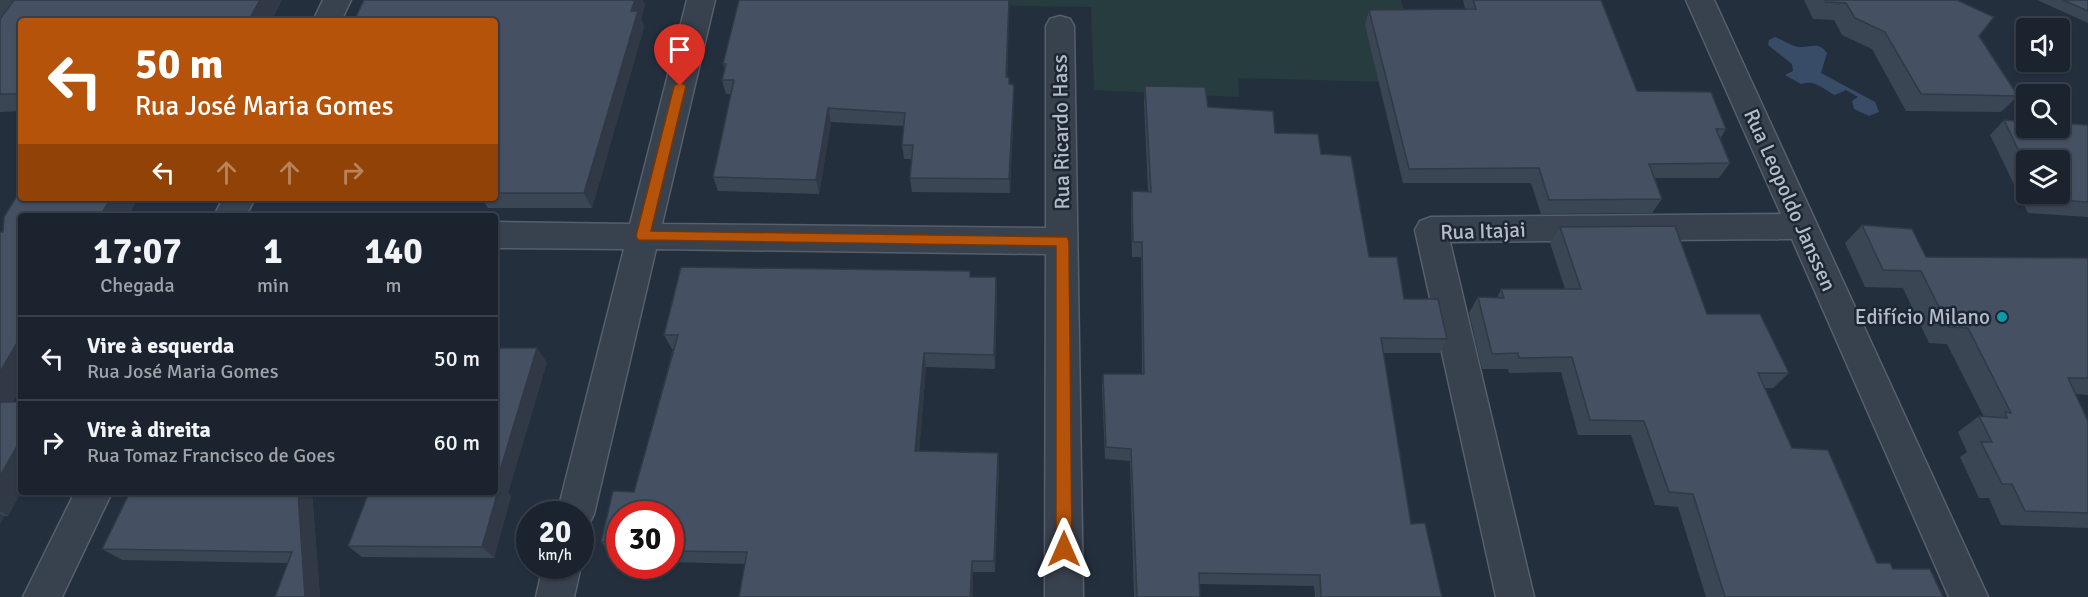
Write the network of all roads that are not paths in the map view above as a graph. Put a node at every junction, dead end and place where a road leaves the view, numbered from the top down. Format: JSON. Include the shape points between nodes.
{"nodes":[{"id":1,"x":6,"y":0,"type":"edge"},
{"id":2,"x":337,"y":0,"type":"edge"},
{"id":3,"x":701,"y":0,"type":"edge"},
{"id":4,"x":1700,"y":0,"type":"edge"},
{"id":5,"x":0,"y":8,"type":"edge"},
{"id":6,"x":328,"y":18,"type":"edge"},
{"id":7,"x":1060,"y":26,"type":"dead end"},
{"id":8,"x":1801,"y":226,"type":"junction"},
{"id":9,"x":498,"y":235,"type":"edge"},
{"id":10,"x":643,"y":236,"type":"junction"},
{"id":11,"x":1062,"y":241,"type":"junction"},
{"id":12,"x":93,"y":495,"type":"edge"},
{"id":13,"x":578,"y":501,"type":"edge"},
{"id":14,"x":559,"y":579,"type":"edge"},
{"id":15,"x":42,"y":597,"type":"edge"},
{"id":16,"x":555,"y":597,"type":"edge"},
{"id":17,"x":1064,"y":597,"type":"edge"},
{"id":18,"x":1515,"y":597,"type":"edge"},
{"id":19,"x":1969,"y":597,"type":"edge"}],
"edges":[{"from":1,"to":5,"type":"street"},
{"from":2,"to":6,"type":"street"},
{"from":3,"to":10,"type":"street"},
{"from":4,"to":8,"type":"street","name":"Rua Leopoldo Janssen"},
{"from":7,"to":11,"type":"street","name":"Rua Ricardo Hass"},
{"from":8,"to":18,"type":"street","name":"Rua Itajai","via":[[1431,230]]},
{"from":8,"to":19,"type":"street","name":"Rua Leopoldo Janssen"},
{"from":9,"to":10,"type":"street"},
{"from":10,"to":11,"type":"street"},
{"from":10,"to":13,"type":"street"},
{"from":11,"to":17,"type":"street","name":"Rua Ricardo Hass"},
{"from":12,"to":15,"type":"street"},
{"from":14,"to":16,"type":"street"}]}
